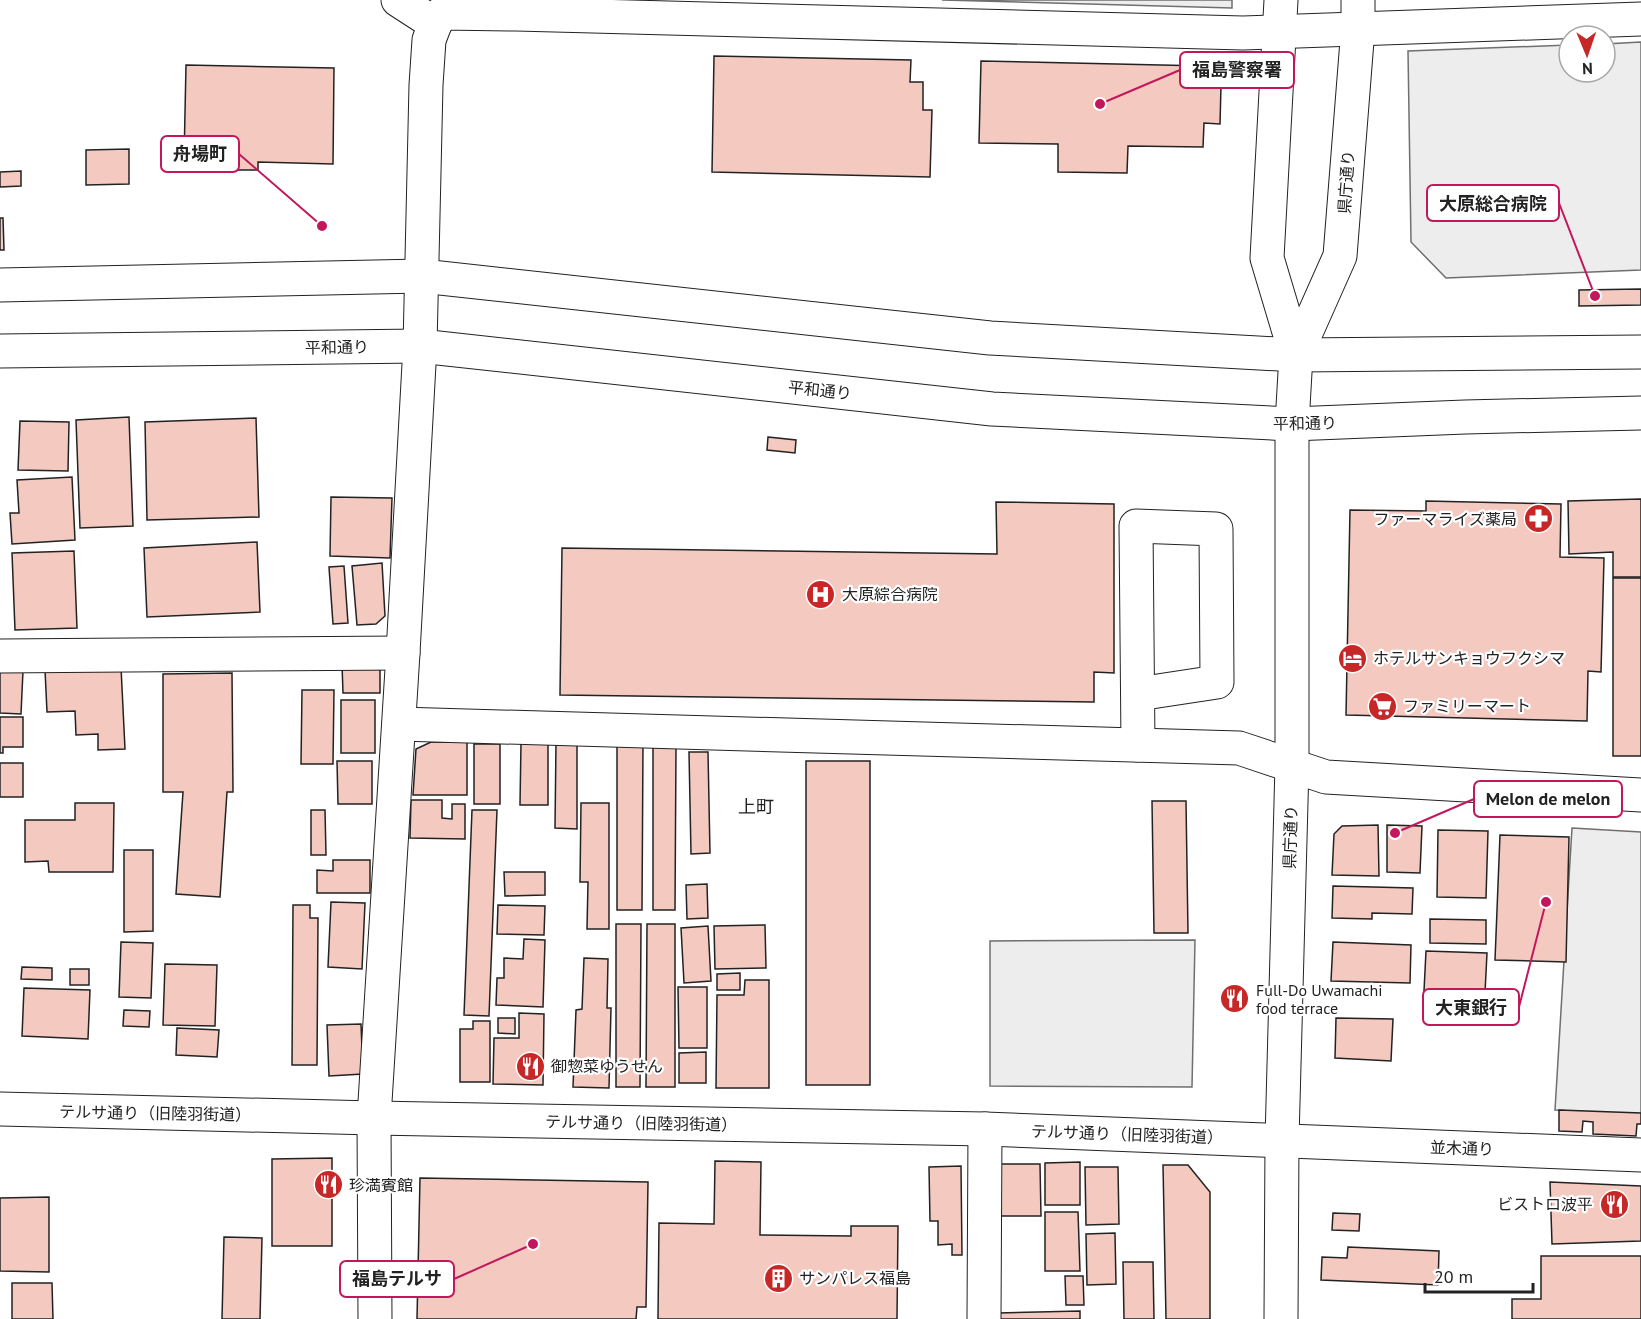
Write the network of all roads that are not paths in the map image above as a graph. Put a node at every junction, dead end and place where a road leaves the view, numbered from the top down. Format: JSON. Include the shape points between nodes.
{"nodes":[{"id":1,"x":398,"y":0,"type":"edge"},
{"id":2,"x":1281,"y":0,"type":"edge"},
{"id":3,"x":440,"y":13,"type":"edge"},
{"id":4,"x":1358,"y":14,"type":"edge"},
{"id":5,"x":1641,"y":19,"type":"edge"},
{"id":6,"x":1280,"y":33,"type":"junction"},
{"id":7,"x":422,"y":276,"type":"junction"},
{"id":8,"x":0,"y":285,"type":"edge"},
{"id":9,"x":420,"y":346,"type":"junction"},
{"id":10,"x":0,"y":351,"type":"edge"},
{"id":11,"x":1641,"y":352,"type":"edge"},
{"id":12,"x":1296,"y":355,"type":"junction"},
{"id":13,"x":1641,"y":413,"type":"edge"},
{"id":14,"x":1292,"y":424,"type":"junction"},
{"id":15,"x":403,"y":652,"type":"junction"},
{"id":16,"x":0,"y":656,"type":"edge"},
{"id":17,"x":1138,"y":694,"type":"junction"},
{"id":18,"x":399,"y":724,"type":"junction"},
{"id":19,"x":1138,"y":744,"type":"junction"},
{"id":20,"x":1292,"y":765,"type":"junction"},
{"id":21,"x":1641,"y":795,"type":"edge"},
{"id":22,"x":0,"y":1109,"type":"edge"},
{"id":23,"x":374,"y":1118,"type":"junction"},
{"id":24,"x":984,"y":1129,"type":"junction"},
{"id":25,"x":1282,"y":1140,"type":"junction"},
{"id":26,"x":1641,"y":1155,"type":"edge"},
{"id":27,"x":375,"y":1319,"type":"edge"},
{"id":28,"x":984,"y":1319,"type":"edge"},
{"id":29,"x":1281,"y":1319,"type":"edge"}],
"edges":[{"from":1,"to":3,"type":"main road"},
{"from":2,"to":6,"type":"main road","name":"県庁通り"},
{"from":3,"to":6,"type":"main road"},
{"from":3,"to":7,"type":"main road","via":[[429,40]]},
{"from":4,"to":5,"type":"main road"},
{"from":4,"to":6,"type":"main road"},
{"from":4,"to":12,"type":"main road","name":"県庁通り","via":[[1340,256]]},
{"from":6,"to":12,"type":"main road","name":"県庁通り","via":[[1267,258]]},
{"from":7,"to":8,"type":"main road"},
{"from":7,"to":9,"type":"main road"},
{"from":7,"to":12,"type":"main road","via":[[990,338]]},
{"from":9,"to":10,"type":"main road","name":"平和通り"},
{"from":9,"to":14,"type":"main road","name":"平和通り","via":[[992,409]]},
{"from":9,"to":15,"type":"main road"},
{"from":11,"to":12,"type":"main road"},
{"from":12,"to":14,"type":"main road","name":"県庁通り"},
{"from":13,"to":14,"type":"main road","name":"平和通り"},
{"from":14,"to":20,"type":"main road","name":"県庁通り"},
{"from":15,"to":16,"type":"main road"},
{"from":15,"to":18,"type":"main road"},
{"from":17,"to":17,"type":"main road","via":[[1136,526],[1216,529],[1217,682]]},
{"from":17,"to":19,"type":"main road"},
{"from":18,"to":19,"type":"main road"},
{"from":18,"to":23,"type":"main road"},
{"from":19,"to":20,"type":"main road","via":[[1239,748]]},
{"from":20,"to":21,"type":"main road","via":[[1326,777]]},
{"from":20,"to":25,"type":"main road","name":"県庁通り"},
{"from":22,"to":23,"type":"main road","name":"テルサ通り（旧陸羽街道）"},
{"from":23,"to":24,"type":"main road","name":"テルサ通り（旧陸羽街道）"},
{"from":23,"to":27,"type":"main road"},
{"from":24,"to":25,"type":"main road","name":"テルサ通り（旧陸羽街道）"},
{"from":24,"to":28,"type":"main road"},
{"from":25,"to":26,"type":"main road","name":"並木通り"},
{"from":25,"to":29,"type":"main road","name":"県庁通り"}]}
